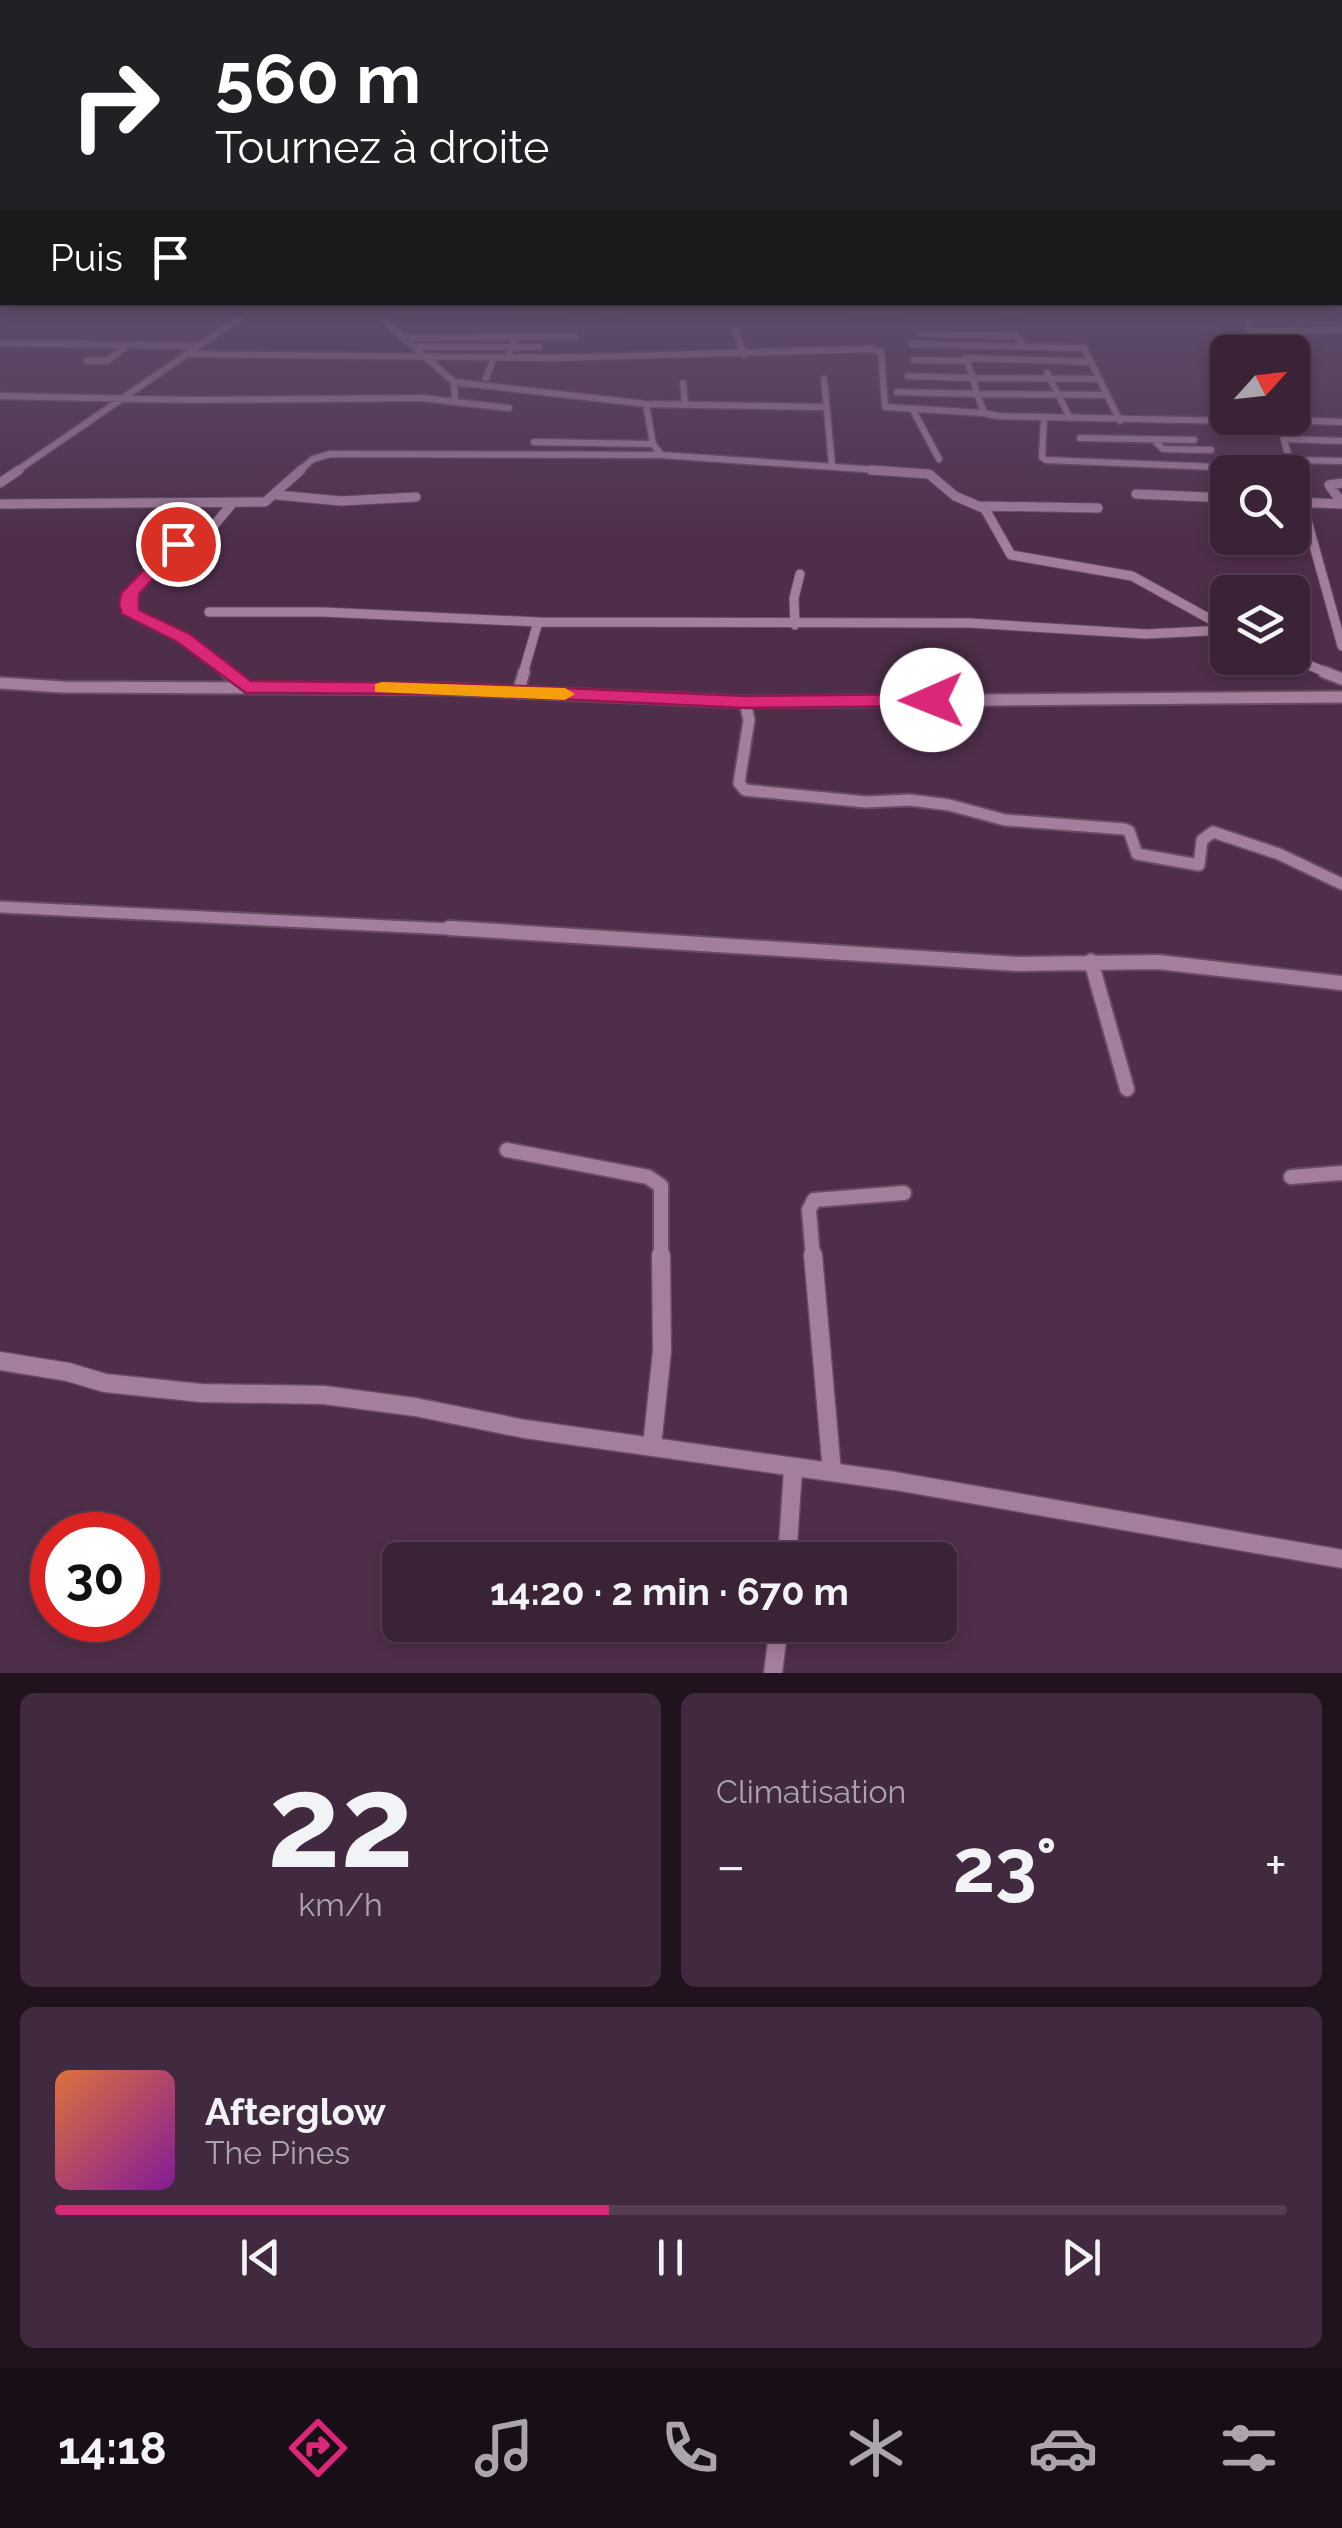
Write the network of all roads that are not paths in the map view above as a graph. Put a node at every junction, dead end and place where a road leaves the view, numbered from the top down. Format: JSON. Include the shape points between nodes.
{"nodes":[{"id":1,"x":131,"y":391,"type":"edge"},
{"id":2,"x":455,"y":391,"type":"edge"},
{"id":3,"x":533,"y":391,"type":"edge"},
{"id":4,"x":684,"y":391,"type":"edge"},
{"id":5,"x":824,"y":391,"type":"edge"},
{"id":6,"x":882,"y":391,"type":"edge"},
{"id":7,"x":976,"y":391,"type":"edge"},
{"id":8,"x":1057,"y":391,"type":"edge"},
{"id":9,"x":1105,"y":391,"type":"edge"},
{"id":10,"x":898,"y":392,"type":"dead end"},
{"id":11,"x":977,"y":394,"type":"junction"},
{"id":12,"x":1059,"y":395,"type":"junction"},
{"id":13,"x":1107,"y":395,"type":"junction"},
{"id":14,"x":0,"y":396,"type":"edge"},
{"id":15,"x":122,"y":397,"type":"junction"},
{"id":16,"x":456,"y":402,"type":"junction"},
{"id":17,"x":646,"y":404,"type":"junction"},
{"id":18,"x":685,"y":404,"type":"junction"},
{"id":19,"x":824,"y":407,"type":"junction"},
{"id":20,"x":508,"y":408,"type":"dead end"},
{"id":21,"x":914,"y":412,"type":"junction"},
{"id":22,"x":984,"y":413,"type":"junction"},
{"id":23,"x":1044,"y":417,"type":"junction"},
{"id":24,"x":1070,"y":418,"type":"junction"},
{"id":25,"x":1210,"y":420,"type":"edge"},
{"id":26,"x":1122,"y":421,"type":"junction"},
{"id":27,"x":1310,"y":421,"type":"edge"},
{"id":28,"x":1342,"y":422,"type":"edge"},
{"id":29,"x":1283,"y":435,"type":"edge"},
{"id":30,"x":1080,"y":438,"type":"dead end"},
{"id":31,"x":1136,"y":439,"type":"junction"},
{"id":32,"x":1284,"y":439,"type":"junction"},
{"id":33,"x":1154,"y":440,"type":"junction"},
{"id":34,"x":1194,"y":440,"type":"dead end"},
{"id":35,"x":1342,"y":441,"type":"edge"},
{"id":36,"x":534,"y":442,"type":"dead end"},
{"id":37,"x":653,"y":444,"type":"junction"},
{"id":38,"x":1212,"y":450,"type":"dead end"},
{"id":39,"x":661,"y":455,"type":"junction"},
{"id":40,"x":1289,"y":455,"type":"edge"},
{"id":41,"x":938,"y":459,"type":"dead end"},
{"id":42,"x":1310,"y":460,"type":"edge"},
{"id":43,"x":1342,"y":461,"type":"edge"},
{"id":44,"x":832,"y":464,"type":"junction"},
{"id":45,"x":1210,"y":467,"type":"edge"},
{"id":46,"x":0,"y":483,"type":"edge"},
{"id":47,"x":1342,"y":483,"type":"edge"},
{"id":48,"x":1136,"y":494,"type":"dead end"},
{"id":49,"x":277,"y":495,"type":"junction"},
{"id":50,"x":416,"y":497,"type":"dead end"},
{"id":51,"x":1210,"y":497,"type":"edge"},
{"id":52,"x":1310,"y":503,"type":"edge"},
{"id":53,"x":0,"y":504,"type":"edge"},
{"id":54,"x":1342,"y":504,"type":"edge"},
{"id":55,"x":231,"y":505,"type":"junction"},
{"id":56,"x":979,"y":506,"type":"junction"},
{"id":57,"x":1098,"y":508,"type":"dead end"},
{"id":58,"x":1310,"y":546,"type":"edge"},
{"id":59,"x":800,"y":574,"type":"dead end"},
{"id":60,"x":208,"y":612,"type":"dead end"},
{"id":61,"x":1210,"y":620,"type":"edge"},
{"id":62,"x":538,"y":622,"type":"junction"},
{"id":63,"x":795,"y":625,"type":"junction"},
{"id":64,"x":1210,"y":631,"type":"edge"},
{"id":65,"x":1342,"y":646,"type":"edge"},
{"id":66,"x":1310,"y":666,"type":"edge"},
{"id":67,"x":1342,"y":679,"type":"edge"},
{"id":68,"x":0,"y":683,"type":"edge"},
{"id":69,"x":246,"y":687,"type":"junction"},
{"id":70,"x":518,"y":692,"type":"junction"},
{"id":71,"x":1342,"y":697,"type":"edge"},
{"id":72,"x":746,"y":702,"type":"junction"},
{"id":73,"x":1342,"y":884,"type":"edge"},
{"id":74,"x":0,"y":907,"type":"edge"},
{"id":75,"x":1091,"y":962,"type":"junction"},
{"id":76,"x":1342,"y":984,"type":"edge"},
{"id":77,"x":1127,"y":1088,"type":"dead end"},
{"id":78,"x":507,"y":1150,"type":"dead end"},
{"id":79,"x":1342,"y":1173,"type":"edge"},
{"id":80,"x":1291,"y":1177,"type":"dead end"},
{"id":81,"x":904,"y":1193,"type":"dead end"},
{"id":82,"x":0,"y":1361,"type":"edge"},
{"id":83,"x":652,"y":1446,"type":"junction"},
{"id":84,"x":793,"y":1469,"type":"junction"},
{"id":85,"x":832,"y":1472,"type":"junction"},
{"id":86,"x":788,"y":1542,"type":"edge"},
{"id":87,"x":1342,"y":1558,"type":"edge"},
{"id":88,"x":777,"y":1642,"type":"edge"},
{"id":89,"x":773,"y":1673,"type":"edge"}],
"edges":[{"from":1,"to":15,"type":"street"},
{"from":2,"to":16,"type":"street"},
{"from":3,"to":17,"type":"street"},
{"from":4,"to":18,"type":"street"},
{"from":5,"to":19,"type":"street"},
{"from":6,"to":21,"type":"street","via":[[883,405]]},
{"from":7,"to":11,"type":"street"},
{"from":8,"to":12,"type":"street"},
{"from":9,"to":13,"type":"street"},
{"from":10,"to":11,"type":"street"},
{"from":11,"to":12,"type":"street"},
{"from":11,"to":22,"type":"street"},
{"from":12,"to":13,"type":"street"},
{"from":12,"to":24,"type":"street"},
{"from":13,"to":26,"type":"street"},
{"from":14,"to":15,"type":"street"},
{"from":15,"to":16,"type":"street"},
{"from":15,"to":46,"type":"street"},
{"from":16,"to":20,"type":"street"},
{"from":17,"to":18,"type":"street"},
{"from":17,"to":37,"type":"street"},
{"from":18,"to":19,"type":"street"},
{"from":19,"to":44,"type":"street"},
{"from":21,"to":22,"type":"street"},
{"from":21,"to":41,"type":"street"},
{"from":22,"to":23,"type":"street"},
{"from":23,"to":24,"type":"street"},
{"from":23,"to":45,"type":"street","via":[[1046,460]]},
{"from":24,"to":26,"type":"street"},
{"from":25,"to":26,"type":"street"},
{"from":26,"to":31,"type":"street"},
{"from":27,"to":28,"type":"street"},
{"from":29,"to":32,"type":"street"},
{"from":30,"to":31,"type":"street"},
{"from":31,"to":33,"type":"street"},
{"from":32,"to":35,"type":"street"},
{"from":32,"to":40,"type":"street"},
{"from":33,"to":34,"type":"street"},
{"from":33,"to":38,"type":"street","via":[[1163,450]]},
{"from":36,"to":37,"type":"street"},
{"from":37,"to":39,"type":"street"},
{"from":39,"to":44,"type":"street"},
{"from":39,"to":49,"type":"street","via":[[330,454],[313,458]]},
{"from":42,"to":43,"type":"street"},
{"from":44,"to":56,"type":"street","via":[[929,474],[946,491]]},
{"from":47,"to":54,"type":"street","via":[[1329,485]]},
{"from":48,"to":51,"type":"street"},
{"from":49,"to":50,"type":"street","via":[[341,501]]},
{"from":49,"to":55,"type":"street"},
{"from":52,"to":54,"type":"street"},
{"from":53,"to":55,"type":"street"},
{"from":55,"to":69,"type":"street","via":[[205,536],[170,551],[130,593],[128,604],[132,614],[183,638]]},
{"from":56,"to":57,"type":"street"},
{"from":56,"to":61,"type":"street","via":[[1011,555],[1132,576]]},
{"from":58,"to":65,"type":"street"},
{"from":59,"to":63,"type":"street"},
{"from":60,"to":62,"type":"street"},
{"from":62,"to":63,"type":"street"},
{"from":62,"to":70,"type":"street"},
{"from":63,"to":64,"type":"street"},
{"from":66,"to":67,"type":"street"},
{"from":68,"to":69,"type":"street"},
{"from":69,"to":70,"type":"street"},
{"from":70,"to":72,"type":"street"},
{"from":71,"to":72,"type":"street"},
{"from":72,"to":73,"type":"street","via":[[740,784],[745,790],[910,800],[1005,820],[1124,829],[1137,854],[1198,864],[1202,840],[1214,832]]},
{"from":74,"to":75,"type":"street","via":[[1018,964]]},
{"from":75,"to":76,"type":"street","via":[[1212,966]]},
{"from":75,"to":77,"type":"street"},
{"from":78,"to":83,"type":"street","via":[[648,1177],[661,1186],[662,1351]]},
{"from":79,"to":80,"type":"street"},
{"from":81,"to":85,"type":"street","via":[[825,1196],[810,1210]]},
{"from":82,"to":83,"type":"street","via":[[105,1383],[324,1395]]},
{"from":83,"to":84,"type":"street"},
{"from":84,"to":85,"type":"street"},
{"from":84,"to":86,"type":"street"},
{"from":85,"to":87,"type":"street"},
{"from":88,"to":89,"type":"street"}]}
